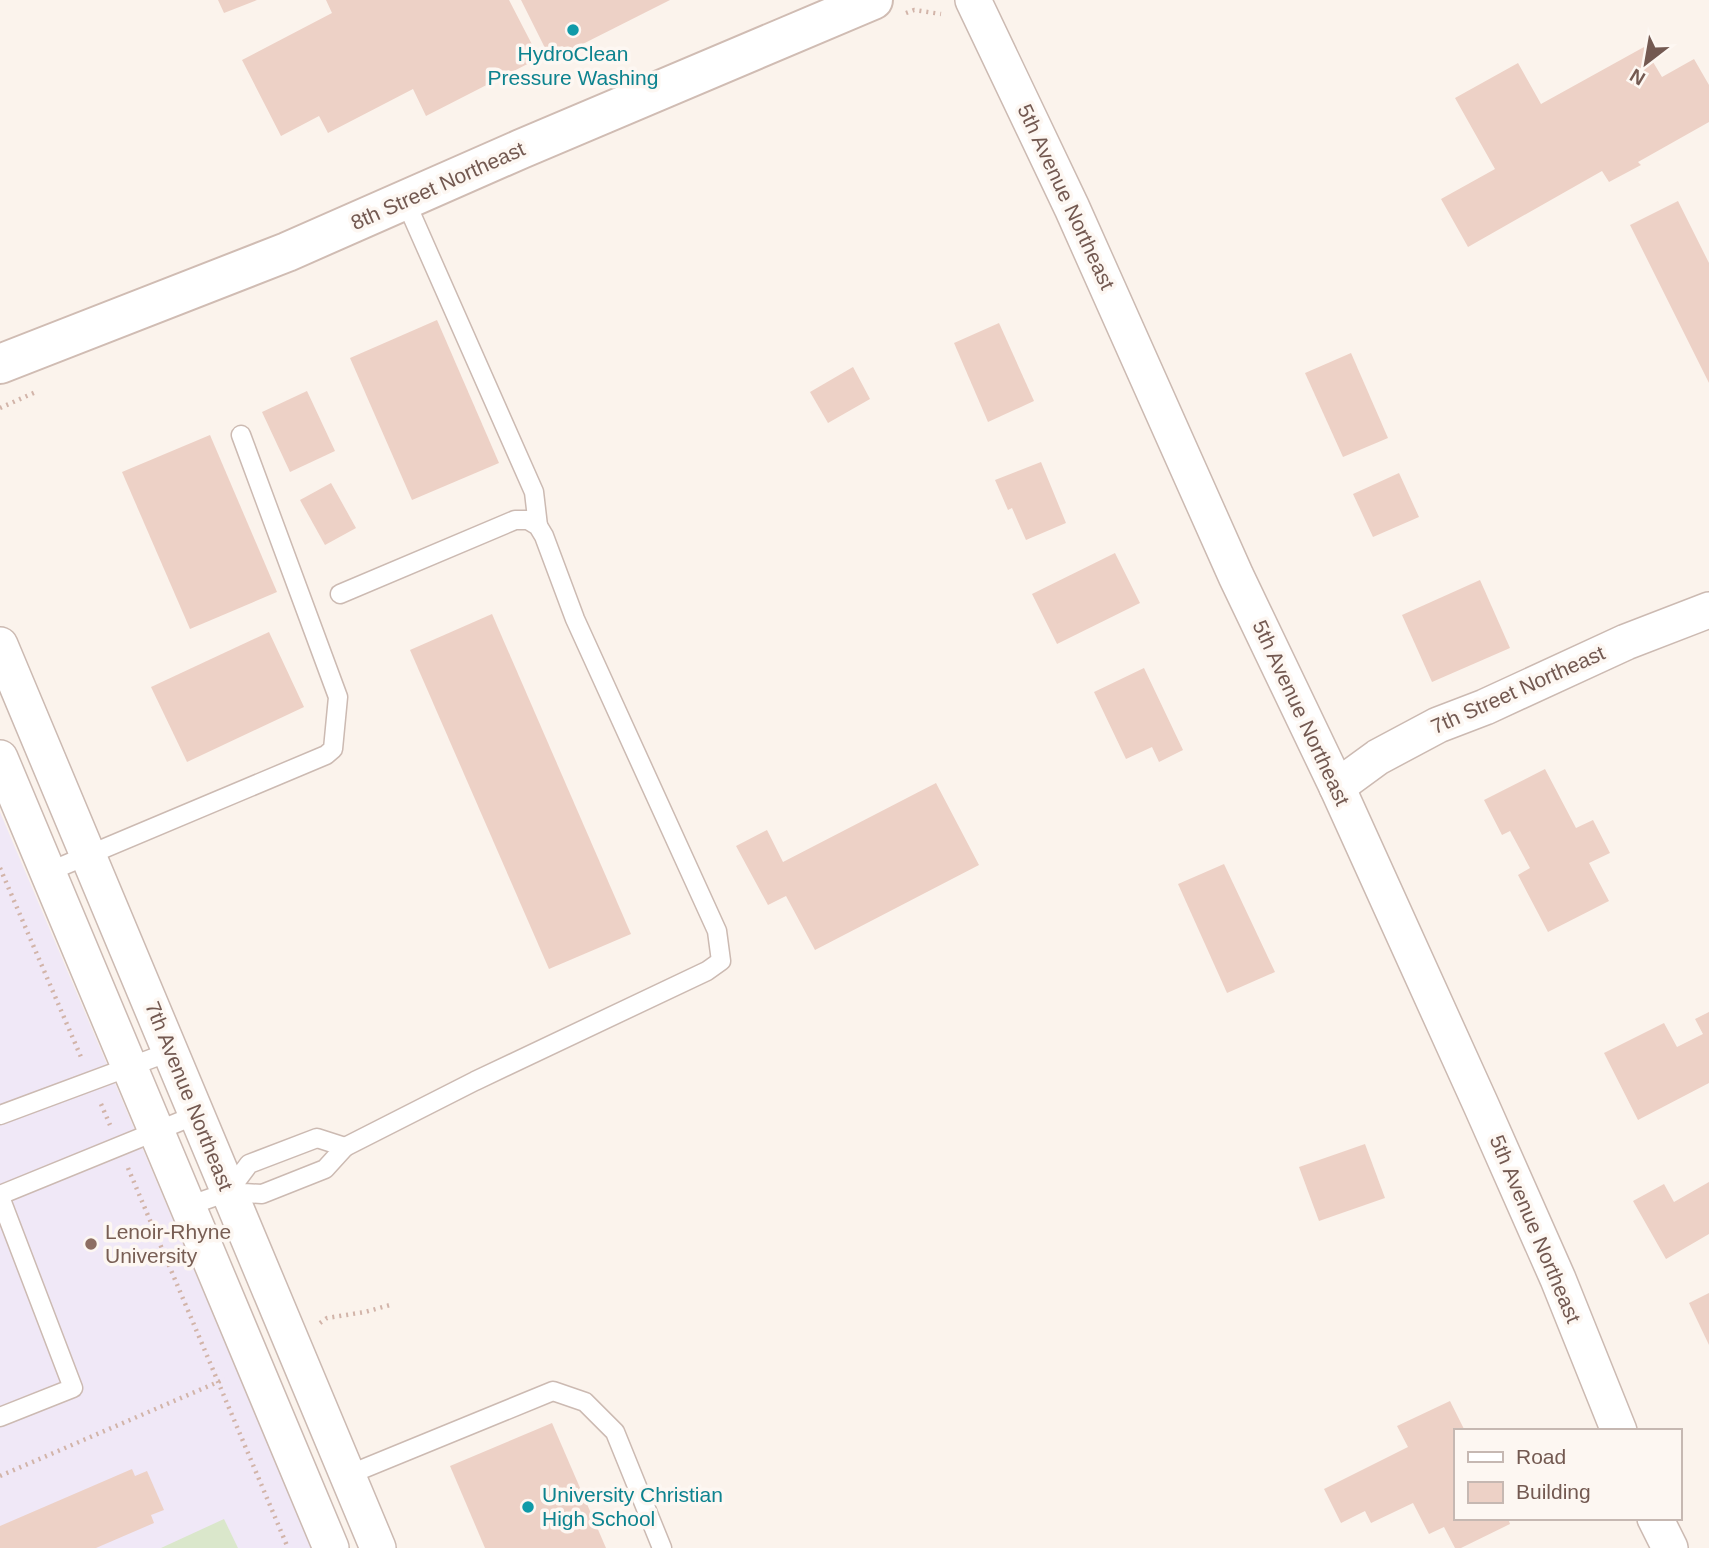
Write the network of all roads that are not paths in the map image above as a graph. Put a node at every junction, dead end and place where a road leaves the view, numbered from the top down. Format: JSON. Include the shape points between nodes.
{"nodes":[{"id":1,"x":873,"y":0,"type":"edge"},
{"id":2,"x":972,"y":0,"type":"edge"},
{"id":3,"x":405,"y":200,"type":"junction"},
{"id":4,"x":0,"y":364,"type":"edge"},
{"id":5,"x":241,"y":435,"type":"dead end"},
{"id":6,"x":538,"y":526,"type":"junction"},
{"id":7,"x":341,"y":594,"type":"dead end"},
{"id":8,"x":1709,"y":610,"type":"edge"},
{"id":9,"x":0,"y":645,"type":"edge"},
{"id":10,"x":0,"y":758,"type":"edge"},
{"id":11,"x":1336,"y":787,"type":"junction"},
{"id":12,"x":89,"y":855,"type":"junction"},
{"id":13,"x":48,"y":872,"type":"junction"},
{"id":14,"x":172,"y":1051,"type":"junction"},
{"id":15,"x":129,"y":1067,"type":"junction"},
{"id":16,"x":0,"y":1115,"type":"edge"},
{"id":17,"x":196,"y":1115,"type":"junction"},
{"id":18,"x":157,"y":1131,"type":"junction"},
{"id":19,"x":345,"y":1147,"type":"junction"},
{"id":20,"x":228,"y":1192,"type":"junction"},
{"id":21,"x":0,"y":1196,"type":"edge"},
{"id":22,"x":188,"y":1206,"type":"junction"},
{"id":23,"x":0,"y":1417,"type":"edge"},
{"id":24,"x":1618,"y":1429,"type":"edge"},
{"id":25,"x":348,"y":1475,"type":"junction"},
{"id":26,"x":331,"y":1548,"type":"edge"},
{"id":27,"x":378,"y":1548,"type":"edge"},
{"id":28,"x":662,"y":1548,"type":"edge"}],
"edges":[{"from":1,"to":3,"type":"main road","name":"8th Street Northeast"},
{"from":2,"to":11,"type":"street","name":"5th Avenue Northeast"},
{"from":3,"to":4,"type":"main road","name":"8th Street Northeast","via":[[287,252]]},
{"from":3,"to":6,"type":"lane","via":[[534,492]]},
{"from":5,"to":12,"type":"lane","via":[[338,697],[333,749]]},
{"from":6,"to":7,"type":"lane","via":[[515,520]]},
{"from":6,"to":19,"type":"lane","via":[[575,619],[717,931],[721,961]]},
{"from":8,"to":11,"type":"street","name":"7th Street Northeast","via":[[1438,725],[1378,757]]},
{"from":9,"to":12,"type":"street","name":"7th Avenue Northeast"},
{"from":10,"to":13,"type":"street","name":"7th Avenue Northeast"},
{"from":11,"to":24,"type":"street","name":"5th Avenue Northeast","via":[[1558,1279]]},
{"from":12,"to":13,"type":"lane"},
{"from":12,"to":14,"type":"street","name":"7th Avenue Northeast"},
{"from":13,"to":15,"type":"street","name":"7th Avenue Northeast"},
{"from":14,"to":15,"type":"lane"},
{"from":14,"to":17,"type":"street","name":"7th Avenue Northeast"},
{"from":15,"to":16,"type":"lane"},
{"from":15,"to":18,"type":"street","name":"7th Avenue Northeast"},
{"from":17,"to":18,"type":"lane"},
{"from":17,"to":20,"type":"street","name":"7th Avenue Northeast"},
{"from":18,"to":21,"type":"lane"},
{"from":18,"to":22,"type":"street","name":"7th Avenue Northeast"},
{"from":19,"to":20,"type":"lane","via":[[325,1169],[262,1194]]},
{"from":19,"to":20,"type":"lane","via":[[317,1138],[249,1164]]},
{"from":20,"to":22,"type":"lane"},
{"from":20,"to":25,"type":"street","name":"7th Avenue Northeast"},
{"from":21,"to":23,"type":"lane","via":[[73,1388]]},
{"from":22,"to":26,"type":"street","name":"7th Avenue Northeast"},
{"from":25,"to":27,"type":"street","name":"7th Avenue Northeast"},
{"from":25,"to":28,"type":"lane","via":[[553,1391],[585,1402],[615,1432]]}]}
